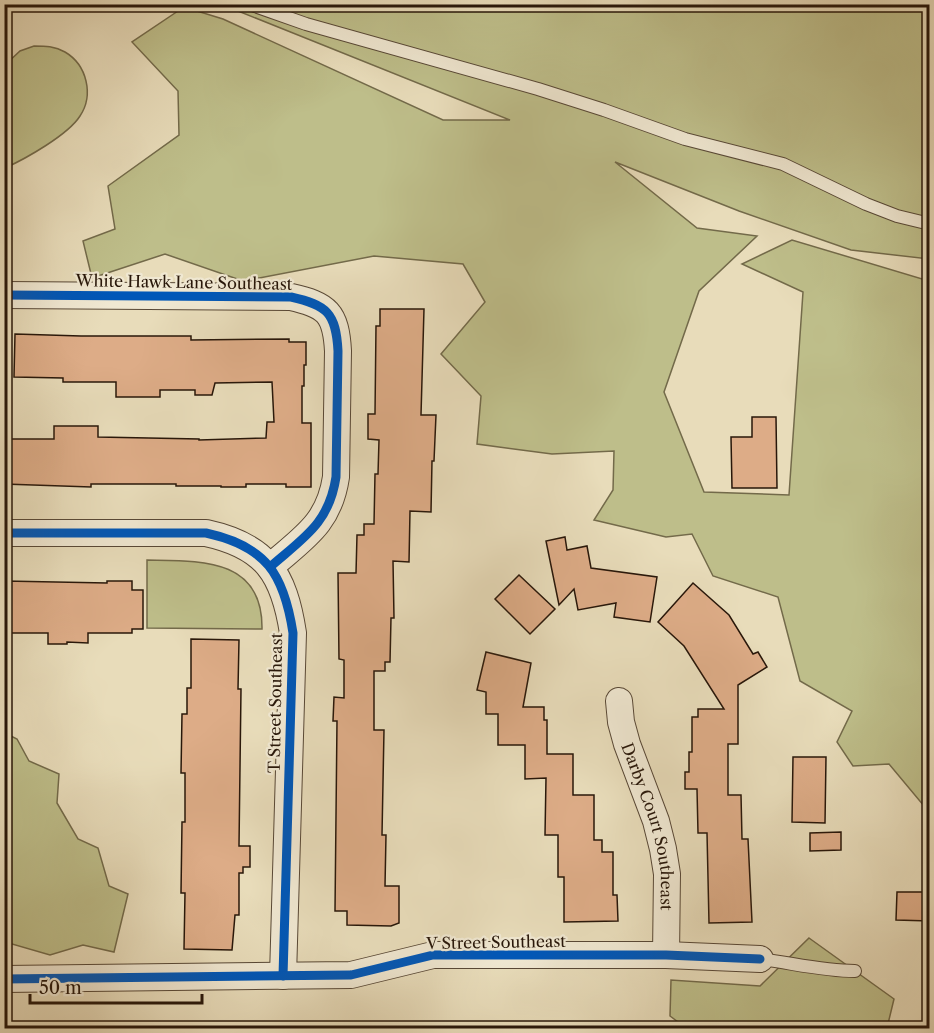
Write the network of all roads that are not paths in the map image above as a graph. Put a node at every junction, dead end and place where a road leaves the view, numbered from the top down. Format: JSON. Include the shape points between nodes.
{"nodes":[{"id":1,"x":249,"y":4,"type":"edge"},
{"id":2,"x":930,"y":224,"type":"edge"},
{"id":3,"x":4,"y":295,"type":"edge"},
{"id":4,"x":4,"y":533,"type":"edge"},
{"id":5,"x":270,"y":567,"type":"junction"},
{"id":6,"x":619,"y":700,"type":"dead end"},
{"id":7,"x":666,"y":955,"type":"junction"},
{"id":8,"x":760,"y":959,"type":"joint"},
{"id":9,"x":855,"y":971,"type":"dead end"},
{"id":10,"x":283,"y":976,"type":"junction"},
{"id":11,"x":4,"y":979,"type":"edge"}],
"edges":[{"from":1,"to":2,"type":"lane","via":[[538,89],[685,139],[783,164],[866,204]]},
{"from":3,"to":5,"type":"street","name":"White Hawk Lane Southeast","via":[[291,297],[315,302],[329,314],[337,331],[338,351],[334,494],[314,529]]},
{"from":4,"to":5,"type":"street","name":"T Street Southeast","via":[[206,533],[239,543]]},
{"from":5,"to":10,"type":"street","name":"T Street Southeast","via":[[281,584],[293,633]]},
{"from":6,"to":7,"type":"street","name":"Darby Court Southeast","via":[[627,744],[663,849],[667,874]]},
{"from":7,"to":8,"type":"street","name":"V Street Southeast"},
{"from":7,"to":10,"type":"street","name":"V Street Southeast","via":[[433,955],[351,975]]},
{"from":8,"to":9,"type":"lane"},
{"from":10,"to":11,"type":"street","name":"V Street Southeast"}]}
